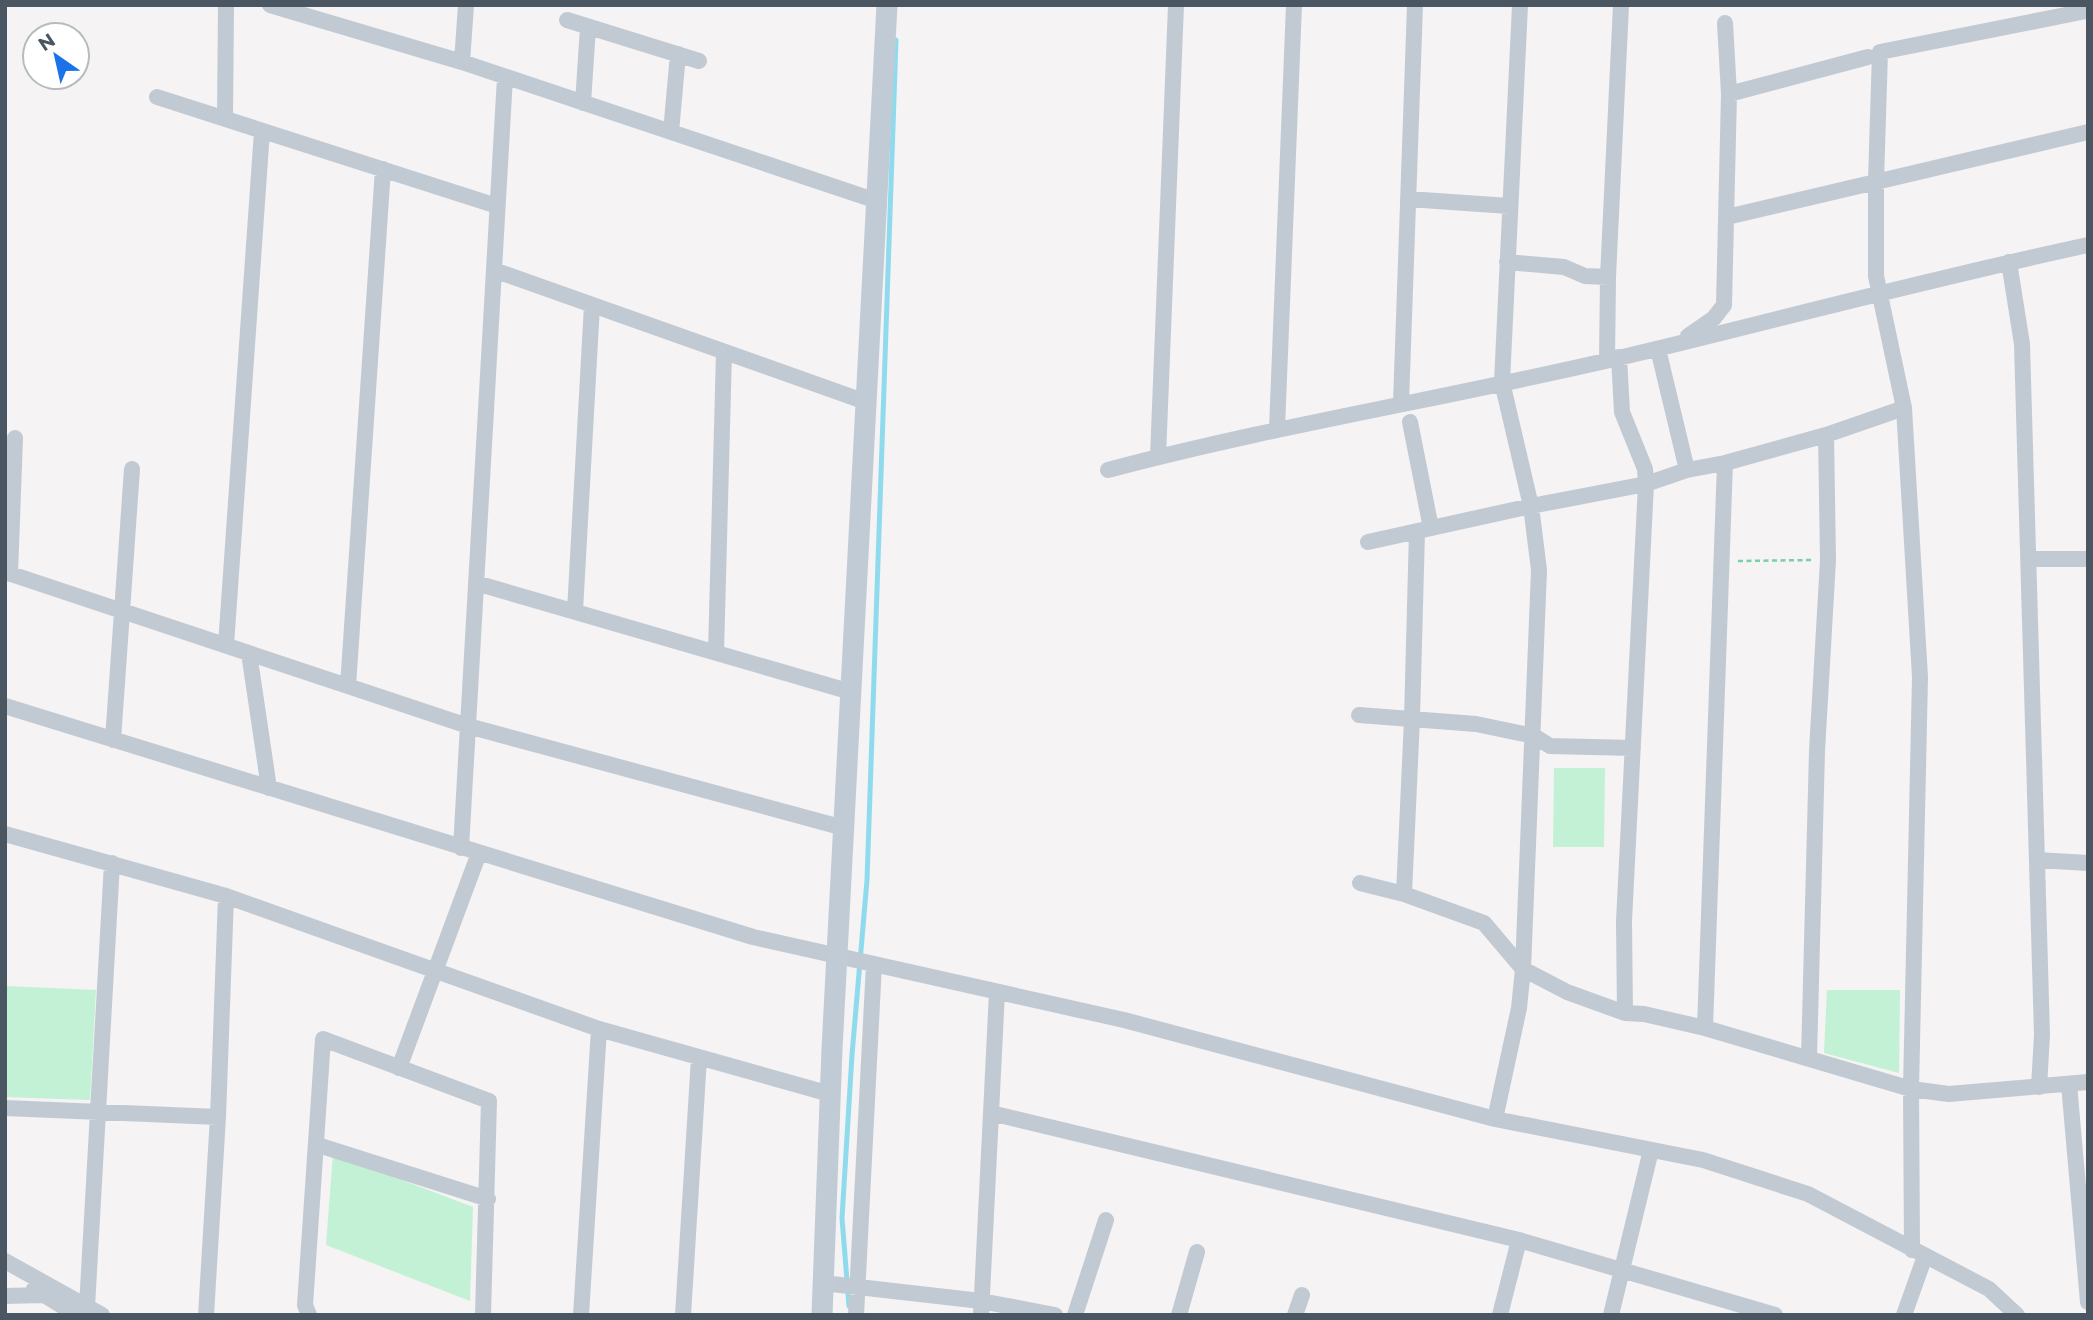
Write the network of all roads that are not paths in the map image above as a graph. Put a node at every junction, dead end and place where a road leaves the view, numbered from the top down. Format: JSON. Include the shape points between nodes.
{"nodes":[{"id":1,"x":226,"y":5,"type":"edge"},
{"id":2,"x":270,"y":5,"type":"edge"},
{"id":3,"x":466,"y":5,"type":"edge"},
{"id":4,"x":887,"y":5,"type":"edge"},
{"id":5,"x":1176,"y":5,"type":"edge"},
{"id":6,"x":1294,"y":5,"type":"edge"},
{"id":7,"x":1415,"y":5,"type":"edge"},
{"id":8,"x":1520,"y":5,"type":"edge"},
{"id":9,"x":1620,"y":5,"type":"edge"},
{"id":10,"x":2086,"y":11,"type":"edge"},
{"id":11,"x":318,"y":13,"type":"edge"},
{"id":12,"x":567,"y":20,"type":"dead end"},
{"id":13,"x":1725,"y":23,"type":"dead end"},
{"id":14,"x":588,"y":27,"type":"junction"},
{"id":15,"x":678,"y":54,"type":"junction"},
{"id":16,"x":1868,"y":57,"type":"dead end"},
{"id":17,"x":699,"y":61,"type":"dead end"},
{"id":18,"x":462,"y":62,"type":"junction"},
{"id":19,"x":505,"y":77,"type":"junction"},
{"id":20,"x":1728,"y":94,"type":"junction"},
{"id":21,"x":157,"y":97,"type":"dead end"},
{"id":22,"x":583,"y":103,"type":"junction"},
{"id":23,"x":225,"y":119,"type":"junction"},
{"id":24,"x":262,"y":131,"type":"junction"},
{"id":25,"x":671,"y":132,"type":"junction"},
{"id":26,"x":2088,"y":132,"type":"edge"},
{"id":27,"x":383,"y":169,"type":"junction"},
{"id":28,"x":1876,"y":181,"type":"junction"},
{"id":29,"x":1408,"y":199,"type":"junction"},
{"id":30,"x":877,"y":201,"type":"junction"},
{"id":31,"x":497,"y":206,"type":"junction"},
{"id":32,"x":1509,"y":206,"type":"junction"},
{"id":33,"x":1727,"y":216,"type":"junction"},
{"id":34,"x":2088,"y":245,"type":"edge"},
{"id":35,"x":1507,"y":262,"type":"junction"},
{"id":36,"x":2009,"y":262,"type":"junction"},
{"id":37,"x":494,"y":271,"type":"junction"},
{"id":38,"x":1608,"y":277,"type":"junction"},
{"id":39,"x":1882,"y":294,"type":"junction"},
{"id":40,"x":592,"y":305,"type":"junction"},
{"id":41,"x":1680,"y":342,"type":"junction"},
{"id":42,"x":1658,"y":349,"type":"junction"},
{"id":43,"x":724,"y":352,"type":"junction"},
{"id":44,"x":1613,"y":358,"type":"junction"},
{"id":45,"x":1502,"y":382,"type":"junction"},
{"id":46,"x":866,"y":402,"type":"junction"},
{"id":47,"x":1401,"y":403,"type":"junction"},
{"id":48,"x":1904,"y":408,"type":"junction"},
{"id":49,"x":1410,"y":422,"type":"dead end"},
{"id":50,"x":1277,"y":428,"type":"junction"},
{"id":51,"x":1826,"y":435,"type":"junction"},
{"id":52,"x":15,"y":438,"type":"dead end"},
{"id":53,"x":1158,"y":457,"type":"junction"},
{"id":54,"x":1725,"y":463,"type":"junction"},
{"id":55,"x":132,"y":469,"type":"dead end"},
{"id":56,"x":1108,"y":470,"type":"dead end"},
{"id":57,"x":1687,"y":470,"type":"junction"},
{"id":58,"x":1646,"y":484,"type":"junction"},
{"id":59,"x":1531,"y":506,"type":"junction"},
{"id":60,"x":1424,"y":530,"type":"junction"},
{"id":61,"x":1368,"y":542,"type":"dead end"},
{"id":62,"x":2029,"y":559,"type":"junction"},
{"id":63,"x":2088,"y":559,"type":"edge"},
{"id":64,"x":8,"y":573,"type":"edge"},
{"id":65,"x":476,"y":583,"type":"junction"},
{"id":66,"x":122,"y":611,"type":"junction"},
{"id":67,"x":575,"y":611,"type":"junction"},
{"id":68,"x":226,"y":645,"type":"junction"},
{"id":69,"x":249,"y":653,"type":"junction"},
{"id":70,"x":716,"y":653,"type":"junction"},
{"id":71,"x":348,"y":686,"type":"junction"},
{"id":72,"x":851,"y":692,"type":"junction"},
{"id":73,"x":5,"y":706,"type":"edge"},
{"id":74,"x":1359,"y":715,"type":"dead end"},
{"id":75,"x":1412,"y":719,"type":"junction"},
{"id":76,"x":468,"y":726,"type":"junction"},
{"id":77,"x":1534,"y":736,"type":"junction"},
{"id":78,"x":113,"y":740,"type":"junction"},
{"id":79,"x":1633,"y":748,"type":"junction"},
{"id":80,"x":269,"y":789,"type":"junction"},
{"id":81,"x":844,"y":828,"type":"junction"},
{"id":82,"x":5,"y":834,"type":"edge"},
{"id":83,"x":461,"y":848,"type":"junction"},
{"id":84,"x":479,"y":853,"type":"junction"},
{"id":85,"x":2037,"y":860,"type":"junction"},
{"id":86,"x":112,"y":863,"type":"junction"},
{"id":87,"x":2088,"y":863,"type":"edge"},
{"id":88,"x":1360,"y":883,"type":"dead end"},
{"id":89,"x":1404,"y":894,"type":"junction"},
{"id":90,"x":226,"y":896,"type":"junction"},
{"id":91,"x":837,"y":956,"type":"junction"},
{"id":92,"x":874,"y":964,"type":"junction"},
{"id":93,"x":1523,"y":969,"type":"junction"},
{"id":94,"x":437,"y":970,"type":"junction"},
{"id":95,"x":997,"y":992,"type":"junction"},
{"id":96,"x":1625,"y":1013,"type":"junction"},
{"id":97,"x":1705,"y":1028,"type":"junction"},
{"id":98,"x":599,"y":1029,"type":"junction"},
{"id":99,"x":699,"y":1058,"type":"junction"},
{"id":100,"x":1809,"y":1058,"type":"junction"},
{"id":101,"x":399,"y":1068,"type":"junction"},
{"id":102,"x":2088,"y":1082,"type":"edge"},
{"id":103,"x":2068,"y":1084,"type":"junction"},
{"id":104,"x":2039,"y":1087,"type":"junction"},
{"id":105,"x":1912,"y":1089,"type":"junction"},
{"id":106,"x":830,"y":1094,"type":"junction"},
{"id":107,"x":5,"y":1108,"type":"edge"},
{"id":108,"x":991,"y":1112,"type":"junction"},
{"id":109,"x":99,"y":1114,"type":"junction"},
{"id":110,"x":218,"y":1117,"type":"junction"},
{"id":111,"x":1495,"y":1119,"type":"junction"},
{"id":112,"x":318,"y":1144,"type":"junction"},
{"id":113,"x":1651,"y":1150,"type":"junction"},
{"id":114,"x":2082,"y":1163,"type":"edge"},
{"id":115,"x":488,"y":1199,"type":"junction"},
{"id":116,"x":1106,"y":1220,"type":"dead end"},
{"id":117,"x":1519,"y":1240,"type":"junction"},
{"id":118,"x":1197,"y":1252,"type":"dead end"},
{"id":119,"x":1919,"y":1253,"type":"junction"},
{"id":120,"x":5,"y":1261,"type":"edge"},
{"id":121,"x":1621,"y":1268,"type":"junction"},
{"id":122,"x":5,"y":1272,"type":"edge"},
{"id":123,"x":2086,"y":1279,"type":"edge"},
{"id":124,"x":823,"y":1283,"type":"junction"},
{"id":125,"x":857,"y":1286,"type":"junction"},
{"id":126,"x":44,"y":1295,"type":"junction"},
{"id":127,"x":1301,"y":1295,"type":"dead end"},
{"id":128,"x":5,"y":1296,"type":"edge"},
{"id":129,"x":2088,"y":1302,"type":"edge"},
{"id":130,"x":981,"y":1308,"type":"edge"},
{"id":131,"x":89,"y":1312,"type":"edge"},
{"id":132,"x":206,"y":1315,"type":"edge"},
{"id":133,"x":309,"y":1315,"type":"edge"},
{"id":134,"x":483,"y":1315,"type":"edge"},
{"id":135,"x":581,"y":1315,"type":"edge"},
{"id":136,"x":683,"y":1315,"type":"edge"},
{"id":137,"x":821,"y":1315,"type":"edge"},
{"id":138,"x":856,"y":1315,"type":"edge"},
{"id":139,"x":1055,"y":1315,"type":"edge"},
{"id":140,"x":1075,"y":1315,"type":"edge"},
{"id":141,"x":1179,"y":1315,"type":"edge"},
{"id":142,"x":1295,"y":1315,"type":"edge"},
{"id":143,"x":1500,"y":1315,"type":"edge"},
{"id":144,"x":1611,"y":1315,"type":"edge"},
{"id":145,"x":1775,"y":1315,"type":"edge"},
{"id":146,"x":1904,"y":1315,"type":"edge"},
{"id":147,"x":2017,"y":1315,"type":"edge"}],
"edges":[{"from":1,"to":23,"type":"street"},
{"from":2,"to":11,"type":"street"},
{"from":3,"to":18,"type":"street"},
{"from":4,"to":30,"type":"street"},
{"from":5,"to":53,"type":"street"},
{"from":6,"to":50,"type":"street"},
{"from":7,"to":29,"type":"street"},
{"from":8,"to":32,"type":"street"},
{"from":9,"to":38,"type":"street"},
{"from":10,"to":28,"type":"street","via":[[1880,52]]},
{"from":11,"to":18,"type":"street"},
{"from":12,"to":14,"type":"street"},
{"from":13,"to":20,"type":"street"},
{"from":14,"to":15,"type":"street"},
{"from":14,"to":22,"type":"street"},
{"from":15,"to":17,"type":"street"},
{"from":15,"to":25,"type":"street"},
{"from":16,"to":20,"type":"street"},
{"from":18,"to":19,"type":"street"},
{"from":19,"to":22,"type":"street"},
{"from":19,"to":31,"type":"street"},
{"from":20,"to":33,"type":"street"},
{"from":21,"to":23,"type":"street"},
{"from":22,"to":25,"type":"street"},
{"from":23,"to":24,"type":"street"},
{"from":24,"to":27,"type":"street"},
{"from":24,"to":68,"type":"street"},
{"from":25,"to":30,"type":"street"},
{"from":26,"to":28,"type":"street"},
{"from":27,"to":31,"type":"street"},
{"from":27,"to":71,"type":"street"},
{"from":28,"to":33,"type":"street"},
{"from":28,"to":39,"type":"street","via":[[1877,276]]},
{"from":29,"to":32,"type":"street"},
{"from":29,"to":47,"type":"street"},
{"from":30,"to":46,"type":"street"},
{"from":31,"to":37,"type":"street"},
{"from":32,"to":35,"type":"street"},
{"from":33,"to":41,"type":"street","via":[[1724,305],[1714,318]]},
{"from":34,"to":36,"type":"street"},
{"from":35,"to":38,"type":"street"},
{"from":35,"to":45,"type":"street"},
{"from":36,"to":39,"type":"street"},
{"from":36,"to":62,"type":"street","via":[[2022,344]]},
{"from":37,"to":40,"type":"street"},
{"from":37,"to":65,"type":"street"},
{"from":38,"to":44,"type":"street"},
{"from":39,"to":41,"type":"street"},
{"from":39,"to":48,"type":"street"},
{"from":40,"to":43,"type":"street"},
{"from":40,"to":67,"type":"street"},
{"from":41,"to":42,"type":"street"},
{"from":42,"to":44,"type":"street"},
{"from":42,"to":57,"type":"street"},
{"from":43,"to":46,"type":"street"},
{"from":43,"to":70,"type":"street"},
{"from":44,"to":45,"type":"street"},
{"from":44,"to":58,"type":"street","via":[[1622,412],[1645,469]]},
{"from":45,"to":47,"type":"street"},
{"from":45,"to":59,"type":"street"},
{"from":46,"to":72,"type":"street"},
{"from":47,"to":50,"type":"street"},
{"from":48,"to":51,"type":"street"},
{"from":48,"to":105,"type":"street","via":[[1920,677]]},
{"from":49,"to":60,"type":"street"},
{"from":50,"to":53,"type":"street"},
{"from":51,"to":54,"type":"street"},
{"from":51,"to":100,"type":"street","via":[[1828,560],[1817,751]]},
{"from":52,"to":64,"type":"street"},
{"from":53,"to":56,"type":"street"},
{"from":54,"to":57,"type":"street"},
{"from":54,"to":97,"type":"street"},
{"from":55,"to":66,"type":"street"},
{"from":57,"to":58,"type":"street"},
{"from":58,"to":59,"type":"street"},
{"from":58,"to":79,"type":"street"},
{"from":59,"to":60,"type":"street"},
{"from":59,"to":77,"type":"street","via":[[1539,570]]},
{"from":60,"to":61,"type":"street"},
{"from":60,"to":75,"type":"street"},
{"from":62,"to":63,"type":"street"},
{"from":62,"to":85,"type":"street"},
{"from":64,"to":66,"type":"street"},
{"from":65,"to":67,"type":"street"},
{"from":65,"to":76,"type":"street"},
{"from":66,"to":68,"type":"street"},
{"from":66,"to":78,"type":"street"},
{"from":67,"to":70,"type":"street"},
{"from":68,"to":69,"type":"street"},
{"from":69,"to":71,"type":"street"},
{"from":69,"to":80,"type":"street"},
{"from":70,"to":72,"type":"street"},
{"from":71,"to":76,"type":"street"},
{"from":72,"to":81,"type":"street"},
{"from":73,"to":78,"type":"street"},
{"from":74,"to":75,"type":"street"},
{"from":75,"to":77,"type":"street","via":[[1476,724]]},
{"from":75,"to":89,"type":"street"},
{"from":76,"to":81,"type":"street"},
{"from":76,"to":83,"type":"street"},
{"from":77,"to":79,"type":"street","via":[[1550,746]]},
{"from":77,"to":93,"type":"street"},
{"from":78,"to":80,"type":"street"},
{"from":79,"to":96,"type":"street","via":[[1624,921]]},
{"from":80,"to":83,"type":"street"},
{"from":81,"to":91,"type":"street"},
{"from":82,"to":86,"type":"street"},
{"from":83,"to":84,"type":"street"},
{"from":84,"to":91,"type":"street","via":[[753,937]]},
{"from":84,"to":94,"type":"street"},
{"from":85,"to":87,"type":"street"},
{"from":85,"to":104,"type":"street"},
{"from":86,"to":90,"type":"street"},
{"from":86,"to":109,"type":"street"},
{"from":88,"to":89,"type":"street"},
{"from":89,"to":93,"type":"street","via":[[1484,923]]},
{"from":90,"to":94,"type":"street"},
{"from":90,"to":110,"type":"street"},
{"from":91,"to":92,"type":"street"},
{"from":91,"to":106,"type":"street"},
{"from":92,"to":95,"type":"street"},
{"from":92,"to":125,"type":"street"},
{"from":93,"to":96,"type":"street","via":[[1567,992]]},
{"from":93,"to":111,"type":"street"},
{"from":94,"to":98,"type":"street"},
{"from":94,"to":101,"type":"street"},
{"from":95,"to":108,"type":"street"},
{"from":95,"to":111,"type":"street","via":[[1124,1020]]},
{"from":96,"to":97,"type":"street"},
{"from":97,"to":100,"type":"street"},
{"from":98,"to":99,"type":"street"},
{"from":98,"to":135,"type":"street"},
{"from":99,"to":106,"type":"street"},
{"from":99,"to":136,"type":"street"},
{"from":100,"to":105,"type":"street"},
{"from":101,"to":112,"type":"street","via":[[323,1039]]},
{"from":101,"to":115,"type":"street","via":[[489,1101]]},
{"from":102,"to":103,"type":"street"},
{"from":103,"to":104,"type":"street"},
{"from":103,"to":114,"type":"street"},
{"from":104,"to":105,"type":"street","via":[[1949,1094]]},
{"from":105,"to":119,"type":"street"},
{"from":106,"to":124,"type":"street"},
{"from":107,"to":109,"type":"street"},
{"from":108,"to":117,"type":"street"},
{"from":108,"to":130,"type":"street"},
{"from":109,"to":110,"type":"street"},
{"from":109,"to":131,"type":"street"},
{"from":110,"to":132,"type":"street"},
{"from":111,"to":113,"type":"street"},
{"from":112,"to":115,"type":"street"},
{"from":112,"to":133,"type":"street","via":[[305,1305]]},
{"from":113,"to":119,"type":"street","via":[[1703,1160],[1808,1194]]},
{"from":113,"to":121,"type":"street"},
{"from":114,"to":123,"type":"street"},
{"from":115,"to":134,"type":"street"},
{"from":116,"to":140,"type":"street"},
{"from":117,"to":121,"type":"street"},
{"from":117,"to":143,"type":"street"},
{"from":118,"to":141,"type":"street"},
{"from":119,"to":146,"type":"street"},
{"from":119,"to":147,"type":"street","via":[[1989,1289]]},
{"from":120,"to":131,"type":"street"},
{"from":121,"to":144,"type":"street"},
{"from":121,"to":145,"type":"street"},
{"from":122,"to":126,"type":"street"},
{"from":123,"to":129,"type":"street"},
{"from":124,"to":125,"type":"street"},
{"from":124,"to":137,"type":"street"},
{"from":125,"to":130,"type":"street"},
{"from":125,"to":138,"type":"street"},
{"from":126,"to":128,"type":"street"},
{"from":126,"to":131,"type":"street"},
{"from":127,"to":142,"type":"street"},
{"from":130,"to":139,"type":"street"}]}
